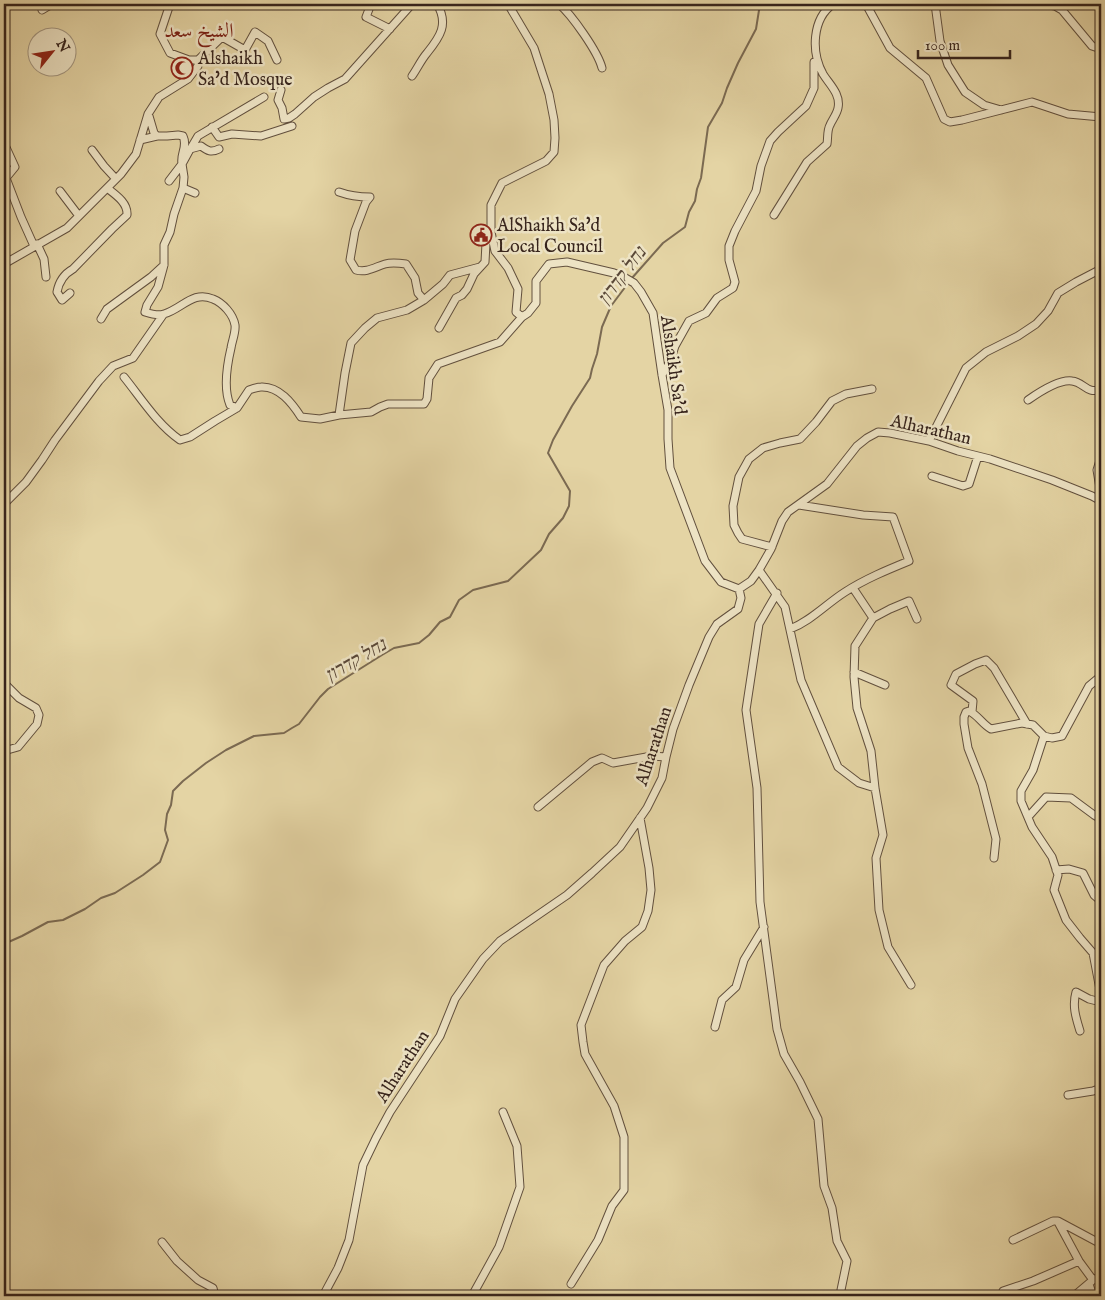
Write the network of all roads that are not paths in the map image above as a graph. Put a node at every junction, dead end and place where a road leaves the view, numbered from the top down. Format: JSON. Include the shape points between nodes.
{"nodes":[{"id":1,"x":52,"y":4,"type":"edge"},
{"id":2,"x":170,"y":4,"type":"edge"},
{"id":3,"x":371,"y":4,"type":"edge"},
{"id":4,"x":412,"y":4,"type":"edge"},
{"id":5,"x":437,"y":4,"type":"edge"},
{"id":6,"x":508,"y":4,"type":"edge"},
{"id":7,"x":559,"y":4,"type":"edge"},
{"id":8,"x":833,"y":4,"type":"edge"},
{"id":9,"x":866,"y":4,"type":"edge"},
{"id":10,"x":935,"y":4,"type":"edge"},
{"id":11,"x":1043,"y":4,"type":"edge"},
{"id":12,"x":42,"y":10,"type":"dead end"},
{"id":13,"x":390,"y":29,"type":"junction"},
{"id":14,"x":1101,"y":48,"type":"edge"},
{"id":15,"x":198,"y":60,"type":"junction"},
{"id":16,"x":277,"y":60,"type":"dead end"},
{"id":17,"x":817,"y":60,"type":"junction"},
{"id":18,"x":602,"y":68,"type":"dead end"},
{"id":19,"x":412,"y":76,"type":"dead end"},
{"id":20,"x":281,"y":90,"type":"dead end"},
{"id":21,"x":264,"y":97,"type":"dead end"},
{"id":22,"x":1002,"y":110,"type":"junction"},
{"id":23,"x":148,"y":114,"type":"junction"},
{"id":24,"x":1101,"y":117,"type":"edge"},
{"id":25,"x":292,"y":126,"type":"dead end"},
{"id":26,"x":212,"y":128,"type":"junction"},
{"id":27,"x":157,"y":136,"type":"junction"},
{"id":28,"x":140,"y":140,"type":"junction"},
{"id":29,"x":4,"y":143,"type":"edge"},
{"id":30,"x":190,"y":149,"type":"junction"},
{"id":31,"x":218,"y":149,"type":"dead end"},
{"id":32,"x":92,"y":150,"type":"dead end"},
{"id":33,"x":182,"y":164,"type":"junction"},
{"id":34,"x":116,"y":179,"type":"junction"},
{"id":35,"x":169,"y":181,"type":"dead end"},
{"id":36,"x":107,"y":188,"type":"junction"},
{"id":37,"x":183,"y":188,"type":"junction"},
{"id":38,"x":60,"y":191,"type":"dead end"},
{"id":39,"x":339,"y":192,"type":"dead end"},
{"id":40,"x":196,"y":193,"type":"dead end"},
{"id":41,"x":774,"y":215,"type":"dead end"},
{"id":42,"x":79,"y":216,"type":"junction"},
{"id":43,"x":491,"y":232,"type":"junction"},
{"id":44,"x":36,"y":245,"type":"junction"},
{"id":45,"x":4,"y":264,"type":"edge"},
{"id":46,"x":164,"y":265,"type":"junction"},
{"id":47,"x":480,"y":267,"type":"junction"},
{"id":48,"x":1101,"y":269,"type":"edge"},
{"id":49,"x":46,"y":277,"type":"dead end"},
{"id":50,"x":70,"y":293,"type":"dead end"},
{"id":51,"x":424,"y":300,"type":"junction"},
{"id":52,"x":163,"y":314,"type":"junction"},
{"id":53,"x":522,"y":317,"type":"junction"},
{"id":54,"x":101,"y":319,"type":"dead end"},
{"id":55,"x":439,"y":328,"type":"dead end"},
{"id":56,"x":662,"y":375,"type":"junction"},
{"id":57,"x":124,"y":377,"type":"dead end"},
{"id":58,"x":872,"y":389,"type":"dead end"},
{"id":59,"x":1101,"y":389,"type":"edge"},
{"id":60,"x":1028,"y":400,"type":"dead end"},
{"id":61,"x":237,"y":408,"type":"junction"},
{"id":62,"x":339,"y":415,"type":"junction"},
{"id":63,"x":929,"y":440,"type":"junction"},
{"id":64,"x":978,"y":456,"type":"junction"},
{"id":65,"x":1101,"y":457,"type":"edge"},
{"id":66,"x":932,"y":476,"type":"dead end"},
{"id":67,"x":1100,"y":500,"type":"edge"},
{"id":68,"x":4,"y":504,"type":"edge"},
{"id":69,"x":798,"y":505,"type":"junction"},
{"id":70,"x":772,"y":546,"type":"junction"},
{"id":71,"x":759,"y":570,"type":"junction"},
{"id":72,"x":739,"y":588,"type":"junction"},
{"id":73,"x":853,"y":588,"type":"junction"},
{"id":74,"x":777,"y":593,"type":"junction"},
{"id":75,"x":873,"y":618,"type":"junction"},
{"id":76,"x":917,"y":619,"type":"dead end"},
{"id":77,"x":790,"y":629,"type":"junction"},
{"id":78,"x":854,"y":672,"type":"junction"},
{"id":79,"x":1101,"y":676,"type":"edge"},
{"id":80,"x":4,"y":683,"type":"edge"},
{"id":81,"x":886,"y":685,"type":"dead end"},
{"id":82,"x":972,"y":712,"type":"junction"},
{"id":83,"x":1027,"y":724,"type":"junction"},
{"id":84,"x":1044,"y":736,"type":"junction"},
{"id":85,"x":4,"y":751,"type":"edge"},
{"id":86,"x":666,"y":757,"type":"junction"},
{"id":87,"x":875,"y":788,"type":"junction"},
{"id":88,"x":538,"y":807,"type":"dead end"},
{"id":89,"x":1028,"y":817,"type":"junction"},
{"id":90,"x":640,"y":818,"type":"junction"},
{"id":91,"x":1101,"y":819,"type":"edge"},
{"id":92,"x":994,"y":858,"type":"dead end"},
{"id":93,"x":1056,"y":870,"type":"junction"},
{"id":94,"x":1101,"y":901,"type":"edge"},
{"id":95,"x":764,"y":926,"type":"junction"},
{"id":96,"x":912,"y":985,"type":"dead end"},
{"id":97,"x":1101,"y":995,"type":"edge"},
{"id":98,"x":1101,"y":1002,"type":"edge"},
{"id":99,"x":715,"y":1027,"type":"dead end"},
{"id":100,"x":1080,"y":1031,"type":"dead end"},
{"id":101,"x":1101,"y":1088,"type":"edge"},
{"id":102,"x":1068,"y":1095,"type":"dead end"},
{"id":103,"x":502,"y":1112,"type":"dead end"},
{"id":104,"x":1058,"y":1221,"type":"junction"},
{"id":105,"x":1013,"y":1240,"type":"dead end"},
{"id":106,"x":162,"y":1242,"type":"dead end"},
{"id":107,"x":1101,"y":1244,"type":"edge"},
{"id":108,"x":1079,"y":1260,"type":"junction"},
{"id":109,"x":1100,"y":1276,"type":"edge"},
{"id":110,"x":1091,"y":1282,"type":"junction"},
{"id":111,"x":571,"y":1284,"type":"dead end"},
{"id":112,"x":1003,"y":1290,"type":"dead end"},
{"id":113,"x":216,"y":1296,"type":"edge"},
{"id":114,"x":323,"y":1296,"type":"edge"},
{"id":115,"x":472,"y":1296,"type":"edge"},
{"id":116,"x":842,"y":1296,"type":"edge"},
{"id":117,"x":1074,"y":1296,"type":"edge"},
{"id":118,"x":1093,"y":1296,"type":"edge"}],
"edges":[{"from":1,"to":12,"type":"street"},
{"from":2,"to":15,"type":"street","via":[[160,34],[170,53]]},
{"from":3,"to":13,"type":"street","via":[[366,17]]},
{"from":4,"to":13,"type":"street"},
{"from":5,"to":19,"type":"street","via":[[443,28]]},
{"from":6,"to":43,"type":"street","via":[[534,48],[549,94],[554,120],[554,152],[546,161],[502,183],[491,205]]},
{"from":7,"to":18,"type":"street","via":[[567,10],[596,53]]},
{"from":8,"to":17,"type":"street","via":[[826,9],[816,33]]},
{"from":9,"to":22,"type":"street","via":[[890,48],[926,78],[944,119],[950,122]]},
{"from":10,"to":22,"type":"street","via":[[940,41],[948,65],[965,92],[984,106]]},
{"from":11,"to":14,"type":"street","via":[[1062,10],[1092,46]]},
{"from":13,"to":20,"type":"street","via":[[345,79],[284,119],[278,100]]},
{"from":15,"to":16,"type":"street","via":[[222,37],[245,50],[255,32],[268,41]]},
{"from":15,"to":23,"type":"street","via":[[198,66],[188,79],[159,97]]},
{"from":17,"to":41,"type":"street","via":[[837,94],[838,108],[828,127],[827,144],[806,162]]},
{"from":17,"to":56,"type":"street","via":[[814,62],[814,88],[806,106],[770,142],[756,191],[729,246],[735,282],[733,288],[717,298],[706,313],[689,321]]},
{"from":21,"to":26,"type":"street"},
{"from":22,"to":24,"type":"street","via":[[1032,102],[1068,114]]},
{"from":23,"to":27,"type":"street"},
{"from":23,"to":28,"type":"street"},
{"from":25,"to":26,"type":"street","via":[[261,136],[232,134],[219,137]]},
{"from":26,"to":30,"type":"street","via":[[198,136]]},
{"from":27,"to":28,"type":"street"},
{"from":27,"to":33,"type":"street","via":[[183,136],[186,145]]},
{"from":28,"to":34,"type":"street","via":[[136,154]]},
{"from":29,"to":44,"type":"street","via":[[15,167],[6,178]]},
{"from":30,"to":31,"type":"street","via":[[201,146],[213,152]]},
{"from":30,"to":33,"type":"street"},
{"from":32,"to":34,"type":"street"},
{"from":33,"to":35,"type":"street"},
{"from":33,"to":37,"type":"street"},
{"from":34,"to":36,"type":"street"},
{"from":36,"to":42,"type":"street"},
{"from":36,"to":50,"type":"street","via":[[121,199],[128,209],[127,215],[66,273],[57,292],[62,300]]},
{"from":37,"to":40,"type":"street"},
{"from":37,"to":46,"type":"street","via":[[164,245]]},
{"from":38,"to":42,"type":"street"},
{"from":39,"to":51,"type":"street","via":[[358,198],[370,197],[355,231],[350,260],[356,270],[362,272],[385,264],[406,264]]},
{"from":42,"to":44,"type":"street","via":[[67,228]]},
{"from":43,"to":47,"type":"street","via":[[486,242],[485,262]]},
{"from":43,"to":53,"type":"street","via":[[495,251],[518,288],[516,312]]},
{"from":44,"to":45,"type":"street"},
{"from":44,"to":49,"type":"street","via":[[44,259]]},
{"from":46,"to":52,"type":"street","via":[[158,288],[145,312]]},
{"from":46,"to":54,"type":"street","via":[[107,309]]},
{"from":47,"to":51,"type":"street","via":[[450,275]]},
{"from":47,"to":55,"type":"street","via":[[467,289],[456,298]]},
{"from":48,"to":63,"type":"street","via":[[1058,293],[1036,324],[986,352],[966,368]]},
{"from":51,"to":62,"type":"street","via":[[407,310],[377,318],[351,343]]},
{"from":52,"to":61,"type":"street","via":[[199,296],[207,296],[228,309],[235,324],[227,376],[228,398],[230,405]]},
{"from":52,"to":68,"type":"street","via":[[133,358],[113,366],[99,381],[26,482]]},
{"from":53,"to":56,"type":"street","name":"Alshaikh Sa'd","via":[[536,303],[536,281],[549,264],[567,262],[622,276],[634,283],[653,313]]},
{"from":53,"to":62,"type":"street","name":"Alshaikh Sa'd","via":[[500,342],[438,364],[429,378],[424,404],[388,404],[371,412]]},
{"from":56,"to":72,"type":"street","name":"Alshaikh Sa'd","via":[[668,410],[670,468],[705,561],[721,582]]},
{"from":57,"to":61,"type":"street","via":[[180,440]]},
{"from":58,"to":70,"type":"street","via":[[846,394],[832,401],[800,439],[763,448],[749,459],[738,477],[733,506],[734,525],[742,539]]},
{"from":59,"to":60,"type":"street","via":[[1090,390],[1072,381],[1063,382]]},
{"from":61,"to":62,"type":"street","via":[[249,390],[260,387],[276,390],[302,417],[320,419]]},
{"from":63,"to":64,"type":"street","name":"Alharathan"},
{"from":63,"to":69,"type":"street","name":"Alharathan","via":[[878,432],[857,446],[827,484]]},
{"from":64,"to":66,"type":"street","via":[[969,484],[963,486]]},
{"from":64,"to":67,"type":"street","name":"Alharathan","via":[[1052,480]]},
{"from":65,"to":67,"type":"street","via":[[1097,470]]},
{"from":69,"to":70,"type":"street","name":"Alharathan","via":[[782,520]]},
{"from":69,"to":73,"type":"street","via":[[893,517],[909,561],[876,574]]},
{"from":70,"to":71,"type":"street","name":"Alharathan"},
{"from":71,"to":72,"type":"street","name":"Alharathan","via":[[751,581]]},
{"from":71,"to":74,"type":"street"},
{"from":72,"to":86,"type":"street","name":"Alharathan","via":[[738,609],[717,624],[708,637],[682,703]]},
{"from":73,"to":75,"type":"street"},
{"from":73,"to":77,"type":"street"},
{"from":74,"to":77,"type":"street","via":[[785,607]]},
{"from":74,"to":95,"type":"street","via":[[759,624],[746,710],[758,788],[760,902]]},
{"from":75,"to":76,"type":"street","via":[[909,601]]},
{"from":75,"to":78,"type":"street","via":[[855,646]]},
{"from":77,"to":87,"type":"street","via":[[801,680],[838,767],[859,783]]},
{"from":78,"to":81,"type":"street"},
{"from":78,"to":87,"type":"street","via":[[857,708],[871,751]]},
{"from":79,"to":84,"type":"street","via":[[1089,686],[1062,736]]},
{"from":80,"to":85,"type":"street","via":[[19,698],[36,708],[40,715],[37,724],[18,747]]},
{"from":82,"to":83,"type":"street","via":[[991,729]]},
{"from":82,"to":83,"type":"street","via":[[973,701],[951,686],[956,674],[986,660]]},
{"from":82,"to":92,"type":"street","via":[[966,712],[964,717],[965,734],[996,839]]},
{"from":83,"to":84,"type":"street","via":[[1033,725]]},
{"from":84,"to":89,"type":"street","via":[[1033,770],[1021,791]]},
{"from":86,"to":88,"type":"street","via":[[652,756],[613,763],[602,758],[592,762]]},
{"from":86,"to":90,"type":"street","name":"Alharathan","via":[[662,778]]},
{"from":87,"to":96,"type":"street","via":[[883,835],[876,858],[879,910],[888,947]]},
{"from":89,"to":91,"type":"street","via":[[1046,797],[1071,798]]},
{"from":89,"to":93,"type":"street","via":[[1052,857]]},
{"from":90,"to":111,"type":"street","via":[[651,890],[648,911],[642,927],[604,965],[581,1025],[586,1054],[614,1106],[624,1138],[624,1190],[612,1206],[598,1240]]},
{"from":90,"to":114,"type":"street","name":"Alharathan","via":[[620,847],[567,895],[500,941],[455,999],[440,1036],[390,1112],[363,1165],[349,1240]]},
{"from":93,"to":94,"type":"street","via":[[1070,869],[1083,873],[1094,895]]},
{"from":93,"to":97,"type":"street","via":[[1054,890],[1066,920],[1093,953]]},
{"from":95,"to":99,"type":"street","via":[[744,960],[736,987],[722,1000]]},
{"from":95,"to":116,"type":"street","via":[[777,1029],[784,1054],[818,1119],[824,1186],[832,1208],[837,1241],[846,1260]]},
{"from":98,"to":100,"type":"street","via":[[1076,992],[1074,1013]]},
{"from":101,"to":102,"type":"street"},
{"from":103,"to":115,"type":"street","via":[[516,1146],[520,1188],[499,1247]]},
{"from":104,"to":105,"type":"street"},
{"from":104,"to":107,"type":"street"},
{"from":104,"to":108,"type":"street"},
{"from":106,"to":113,"type":"street","via":[[198,1280],[213,1288]]},
{"from":108,"to":110,"type":"street"},
{"from":108,"to":112,"type":"street","via":[[1033,1281]]},
{"from":109,"to":110,"type":"street"},
{"from":110,"to":117,"type":"street"},
{"from":110,"to":118,"type":"street"}]}
